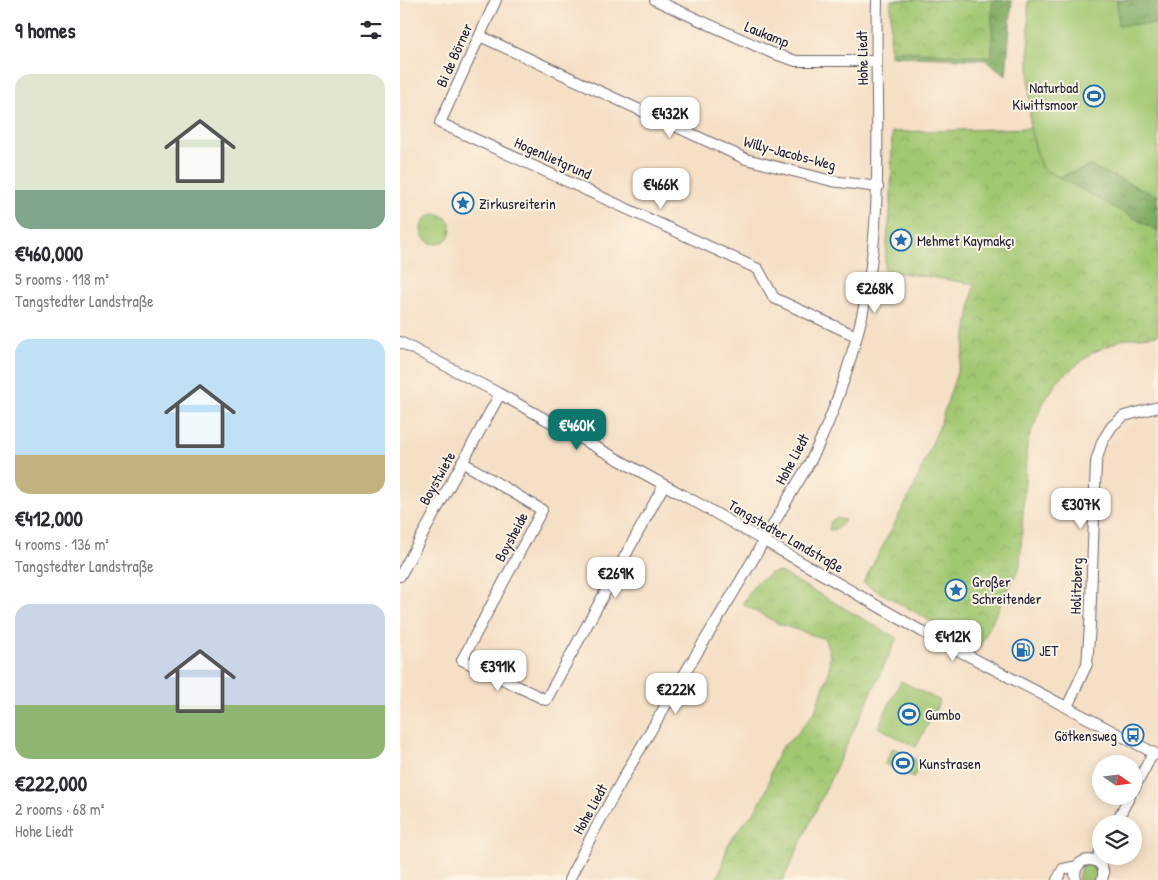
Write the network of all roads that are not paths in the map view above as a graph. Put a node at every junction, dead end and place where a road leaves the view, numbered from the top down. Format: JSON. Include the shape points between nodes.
{"nodes":[{"id":1,"x":496,"y":0,"type":"edge"},
{"id":2,"x":654,"y":0,"type":"edge"},
{"id":3,"x":877,"y":0,"type":"edge"},
{"id":4,"x":480,"y":36,"type":"junction"},
{"id":5,"x":876,"y":61,"type":"junction"},
{"id":6,"x":440,"y":123,"type":"joint"},
{"id":7,"x":878,"y":187,"type":"junction"},
{"id":8,"x":856,"y":336,"type":"junction"},
{"id":9,"x":400,"y":342,"type":"edge"},
{"id":10,"x":500,"y":394,"type":"junction"},
{"id":11,"x":1158,"y":406,"type":"edge"},
{"id":12,"x":462,"y":462,"type":"junction"},
{"id":13,"x":664,"y":485,"type":"junction"},
{"id":14,"x":764,"y":540,"type":"junction"},
{"id":15,"x":400,"y":576,"type":"edge"},
{"id":16,"x":1067,"y":707,"type":"junction"},
{"id":17,"x":1156,"y":754,"type":"edge"},
{"id":18,"x":1142,"y":776,"type":"edge"},
{"id":19,"x":1092,"y":860,"type":"edge"},
{"id":20,"x":1100,"y":865,"type":"edge"},
{"id":21,"x":1078,"y":866,"type":"junction"},
{"id":22,"x":569,"y":880,"type":"edge"},
{"id":23,"x":1058,"y":880,"type":"edge"},
{"id":24,"x":1076,"y":880,"type":"edge"},
{"id":25,"x":1102,"y":880,"type":"edge"}],
"edges":[{"from":1,"to":4,"type":"street","name":"Bi de Börner"},
{"from":2,"to":5,"type":"street","name":"Laukamp","via":[[796,62]]},
{"from":3,"to":5,"type":"street","name":"Hohe Liedt"},
{"from":4,"to":6,"type":"street","name":"Bi de Börner"},
{"from":4,"to":7,"type":"street","name":"Willy-Jacobs-Weg","via":[[746,160],[832,181]]},
{"from":5,"to":7,"type":"street","name":"Hohe Liedt"},
{"from":6,"to":8,"type":"street","name":"Hogenlietgrund","via":[[758,269],[774,298]]},
{"from":7,"to":8,"type":"street","name":"Hohe Liedt","via":[[871,265]]},
{"from":8,"to":14,"type":"street","name":"Hohe Liedt","via":[[838,398],[811,460]]},
{"from":9,"to":10,"type":"street","name":"Tangstedter Landstraße"},
{"from":10,"to":12,"type":"street","name":"Boystwiete"},
{"from":10,"to":13,"type":"street","name":"Tangstedter Landstraße"},
{"from":11,"to":16,"type":"street","name":"Holitzberg","via":[[1124,416],[1112,426],[1102,442],[1096,462],[1087,664]]},
{"from":12,"to":13,"type":"street","name":"Boysheide","via":[[542,510],[462,660],[546,700]]},
{"from":12,"to":15,"type":"street","name":"Boystwiete"},
{"from":13,"to":14,"type":"street","name":"Tangstedter Landstraße"},
{"from":14,"to":16,"type":"street","name":"Tangstedter Landstraße","via":[[919,629]]},
{"from":14,"to":22,"type":"street","name":"Hohe Liedt","via":[[634,760]]},
{"from":16,"to":17,"type":"street","name":"Tangstedter Landstraße"},
{"from":17,"to":18,"type":"street"},
{"from":19,"to":21,"type":"street"},
{"from":20,"to":25,"type":"street","via":[[1104,873]]},
{"from":21,"to":23,"type":"street","via":[[1063,869]]},
{"from":21,"to":24,"type":"street"}]}
